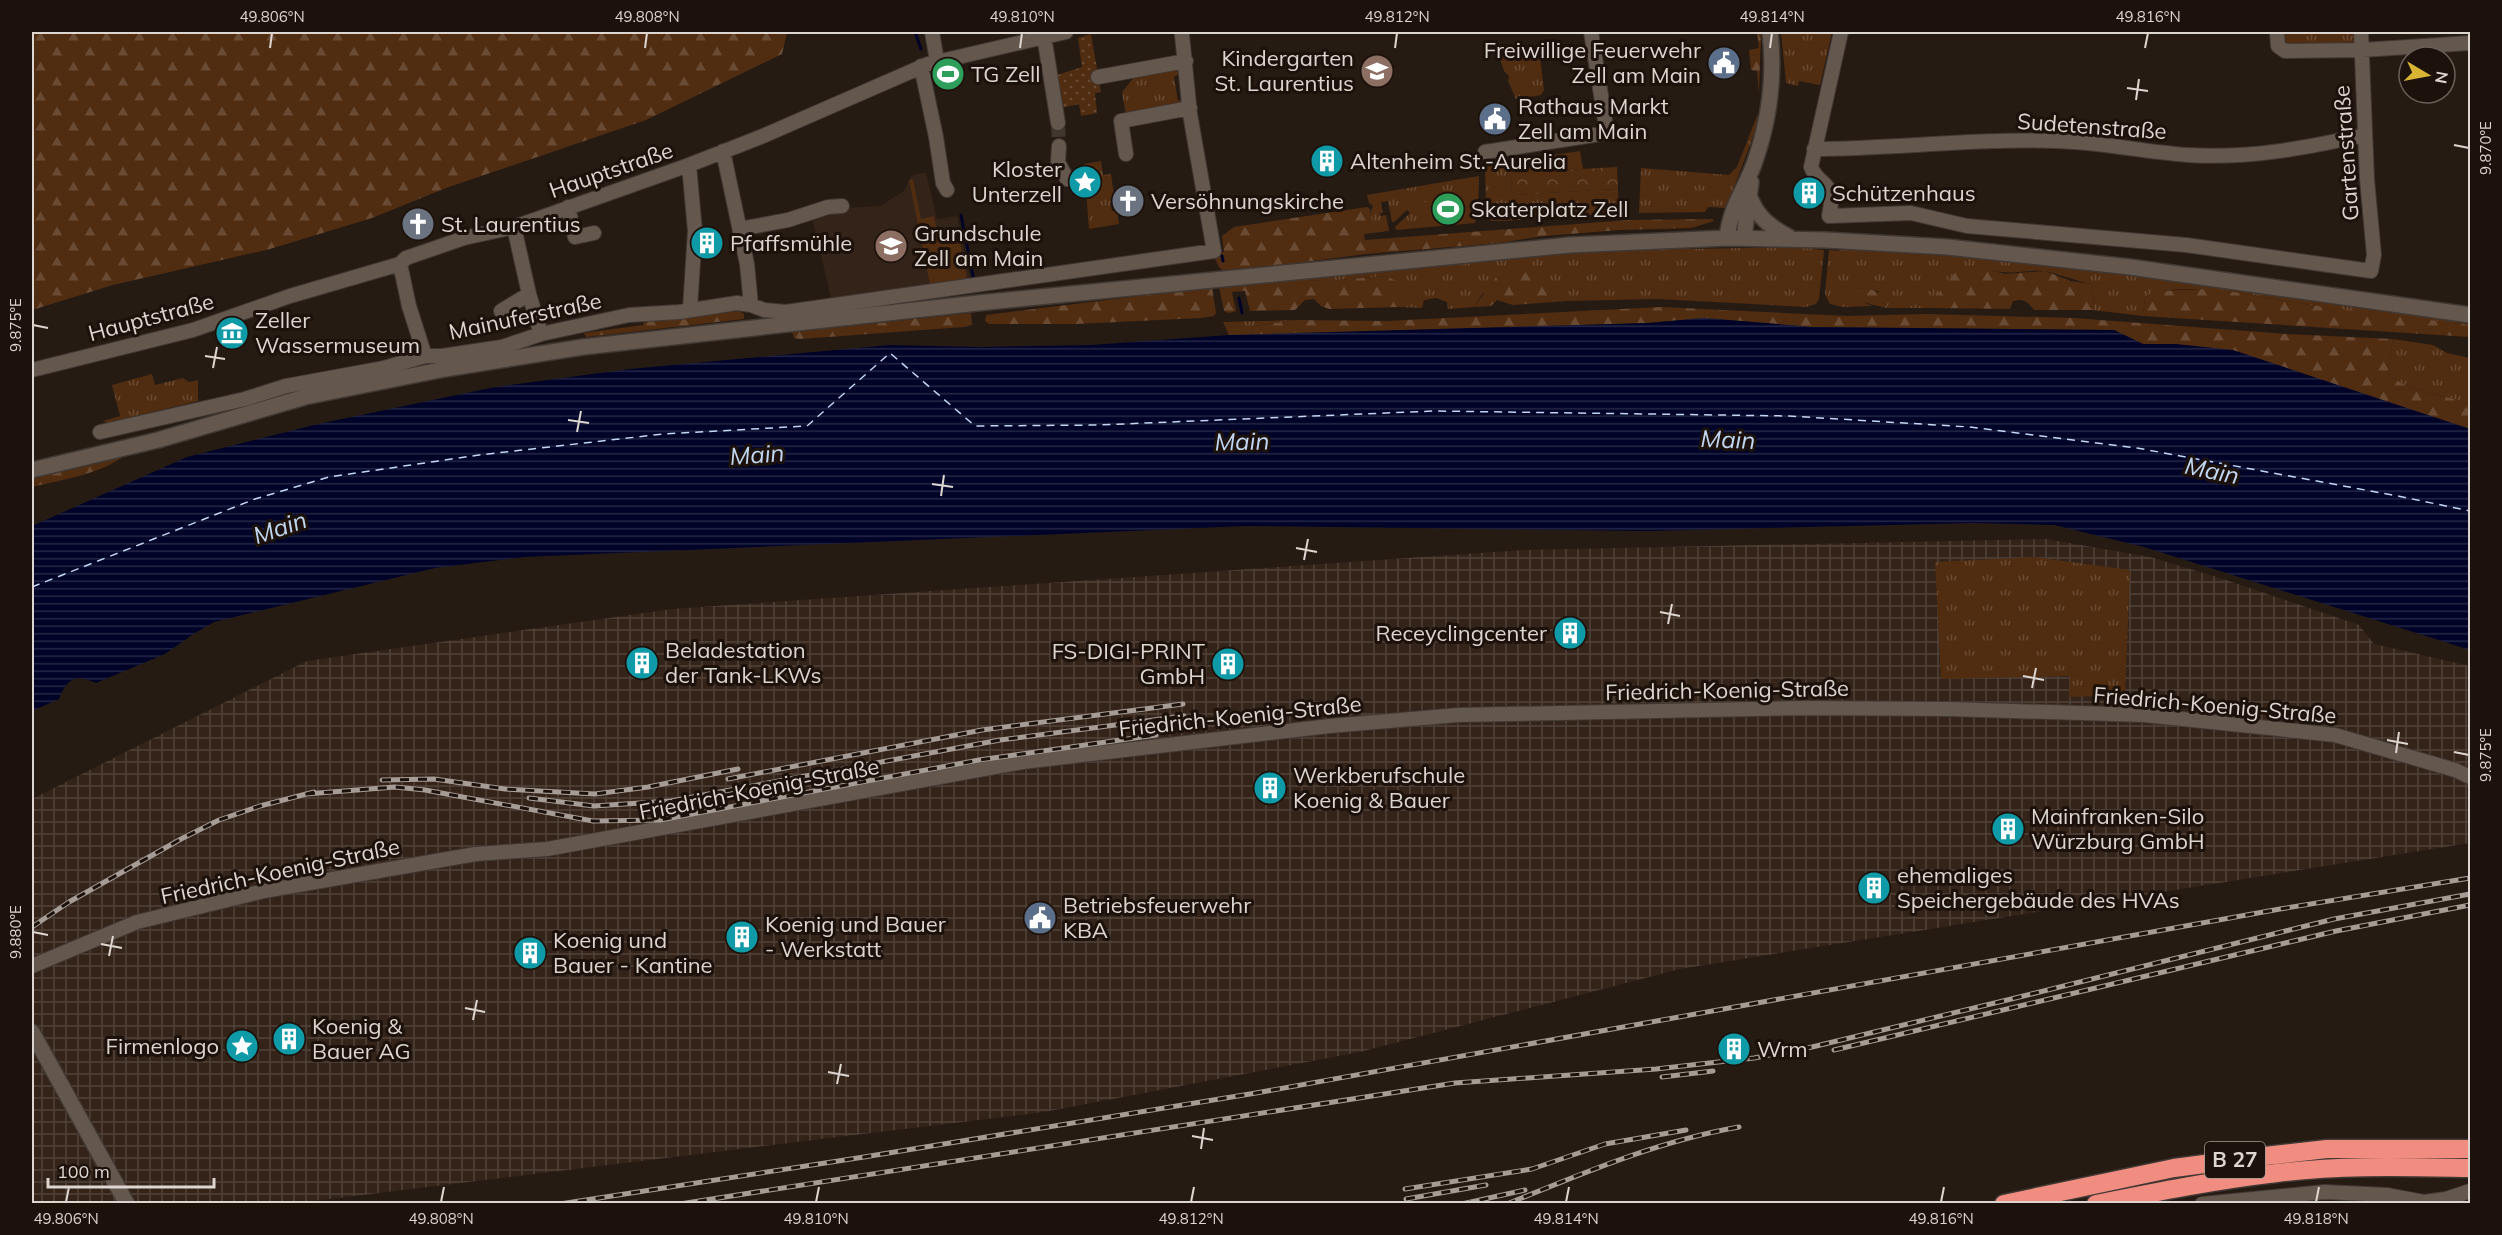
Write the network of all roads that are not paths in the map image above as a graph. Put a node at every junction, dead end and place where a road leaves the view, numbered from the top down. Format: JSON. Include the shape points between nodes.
{"nodes":[{"id":1,"x":932,"y":32,"type":"edge"},
{"id":2,"x":1066,"y":32,"type":"edge"},
{"id":3,"x":1591,"y":32,"type":"edge"},
{"id":4,"x":1770,"y":32,"type":"edge"},
{"id":5,"x":1841,"y":32,"type":"edge"},
{"id":6,"x":2277,"y":32,"type":"edge"},
{"id":7,"x":2361,"y":32,"type":"edge"},
{"id":8,"x":1182,"y":35,"type":"dead end"},
{"id":9,"x":1044,"y":36,"type":"junction"},
{"id":10,"x":2470,"y":43,"type":"edge"},
{"id":11,"x":2362,"y":50,"type":"junction"},
{"id":12,"x":937,"y":61,"type":"junction"},
{"id":13,"x":1186,"y":61,"type":"junction"},
{"id":14,"x":921,"y":66,"type":"junction"},
{"id":15,"x":1098,"y":76,"type":"dead end"},
{"id":16,"x":1190,"y":108,"type":"junction"},
{"id":17,"x":1058,"y":123,"type":"tunnel mouth"},
{"id":18,"x":2364,"y":135,"type":"junction"},
{"id":19,"x":1059,"y":146,"type":"tunnel mouth"},
{"id":20,"x":1814,"y":149,"type":"junction"},
{"id":21,"x":723,"y":151,"type":"junction"},
{"id":22,"x":1485,"y":153,"type":"dead end"},
{"id":23,"x":1126,"y":154,"type":"dead end"},
{"id":24,"x":689,"y":165,"type":"junction"},
{"id":25,"x":1753,"y":165,"type":"junction"},
{"id":26,"x":1067,"y":179,"type":"dead end"},
{"id":27,"x":947,"y":190,"type":"dead end"},
{"id":28,"x":1749,"y":194,"type":"junction"},
{"id":29,"x":842,"y":206,"type":"dead end"},
{"id":30,"x":568,"y":207,"type":"junction"},
{"id":31,"x":514,"y":226,"type":"junction"},
{"id":32,"x":740,"y":229,"type":"junction"},
{"id":33,"x":594,"y":233,"type":"dead end"},
{"id":34,"x":1727,"y":238,"type":"junction"},
{"id":35,"x":1744,"y":238,"type":"junction"},
{"id":36,"x":1791,"y":239,"type":"junction"},
{"id":37,"x":400,"y":264,"type":"junction"},
{"id":38,"x":529,"y":294,"type":"junction"},
{"id":39,"x":751,"y":305,"type":"junction"},
{"id":40,"x":690,"y":309,"type":"junction"},
{"id":41,"x":501,"y":311,"type":"dead end"},
{"id":42,"x":2470,"y":315,"type":"edge"},
{"id":43,"x":541,"y":334,"type":"junction"},
{"id":44,"x":425,"y":356,"type":"junction"},
{"id":45,"x":32,"y":370,"type":"edge"},
{"id":46,"x":100,"y":432,"type":"dead end"},
{"id":47,"x":32,"y":471,"type":"edge"},
{"id":48,"x":2470,"y":777,"type":"edge"},
{"id":49,"x":32,"y":966,"type":"edge"},
{"id":50,"x":32,"y":1032,"type":"edge"},
{"id":51,"x":2470,"y":1149,"type":"edge"},
{"id":52,"x":2470,"y":1168,"type":"edge"},
{"id":53,"x":2470,"y":1191,"type":"edge"},
{"id":54,"x":127,"y":1203,"type":"edge"},
{"id":55,"x":2004,"y":1203,"type":"edge"},
{"id":56,"x":2096,"y":1203,"type":"edge"},
{"id":57,"x":2202,"y":1203,"type":"edge"}],
"edges":[{"from":1,"to":12,"type":"street"},
{"from":2,"to":9,"type":"street","name":"Hauptstraße"},
{"from":3,"to":22,"type":"street","via":[[1607,133]]},
{"from":4,"to":25,"type":"main road","via":[[1768,106]]},
{"from":5,"to":20,"type":"street"},
{"from":6,"to":11,"type":"street","via":[[2278,46],[2285,51]]},
{"from":7,"to":11,"type":"street","name":"Gartenstraße"},
{"from":8,"to":13,"type":"street"},
{"from":9,"to":12,"type":"street","name":"Hauptstraße"},
{"from":9,"to":17,"type":"street"},
{"from":10,"to":11,"type":"street"},
{"from":11,"to":18,"type":"street","name":"Gartenstraße"},
{"from":12,"to":14,"type":"street","name":"Hauptstraße"},
{"from":13,"to":15,"type":"street"},
{"from":13,"to":16,"type":"street"},
{"from":14,"to":21,"type":"street","name":"Hauptstraße"},
{"from":14,"to":27,"type":"street"},
{"from":16,"to":23,"type":"street","via":[[1121,121]]},
{"from":16,"to":39,"type":"street","name":"Mainuferstraße","via":[[1214,251],[786,312]]},
{"from":18,"to":20,"type":"street","name":"Sudetenstraße","via":[[2267,154],[2189,155],[2056,141],[1965,141]]},
{"from":18,"to":20,"type":"street","name":"Gartenstraße","via":[[2374,255],[2371,271],[2186,244],[1967,226],[1911,213],[1829,216],[1831,195],[1811,167]]},
{"from":19,"to":26,"type":"street","via":[[1058,162]]},
{"from":21,"to":24,"type":"street","name":"Hauptstraße"},
{"from":21,"to":32,"type":"street"},
{"from":24,"to":30,"type":"street","name":"Hauptstraße"},
{"from":24,"to":40,"type":"street","via":[[695,231]]},
{"from":25,"to":28,"type":"main road"},
{"from":25,"to":34,"type":"main road","via":[[1732,210]]},
{"from":28,"to":35,"type":"main road"},
{"from":28,"to":36,"type":"main road","via":[[1757,214]]},
{"from":29,"to":32,"type":"street"},
{"from":30,"to":31,"type":"street","name":"Hauptstraße"},
{"from":30,"to":33,"type":"street","via":[[575,237]]},
{"from":31,"to":37,"type":"street","name":"Hauptstraße","via":[[464,238],[406,258]]},
{"from":31,"to":38,"type":"street"},
{"from":32,"to":39,"type":"street"},
{"from":34,"to":35,"type":"main road"},
{"from":34,"to":47,"type":"main road","via":[[1570,245],[768,325],[560,350],[316,394],[158,440]]},
{"from":35,"to":36,"type":"main road"},
{"from":36,"to":42,"type":"main road","via":[[2011,253]]},
{"from":37,"to":44,"type":"street"},
{"from":37,"to":45,"type":"street","name":"Hauptstraße","via":[[193,330]]},
{"from":38,"to":41,"type":"street"},
{"from":38,"to":43,"type":"street"},
{"from":39,"to":40,"type":"street","name":"Mainuferstraße"},
{"from":40,"to":43,"type":"street","name":"Mainuferstraße","via":[[629,315]]},
{"from":43,"to":44,"type":"street","name":"Mainuferstraße","via":[[502,346]]},
{"from":44,"to":46,"type":"street","name":"Mainuferstraße"},
{"from":48,"to":49,"type":"street","name":"Friedrich-Koenig-Straße","via":[[2335,735],[2144,715],[1804,708],[1434,717],[1023,762],[547,849],[476,854],[286,887],[137,922]]},
{"from":50,"to":54,"type":"main road"},
{"from":51,"to":55,"type":"highway","number":"B 27","via":[[2326,1149],[2265,1156],[2174,1168]]},
{"from":52,"to":56,"type":"highway","number":"B 27","via":[[2278,1172]]},
{"from":53,"to":57,"type":"street","via":[[2424,1202],[2387,1195],[2325,1192]]}]}
